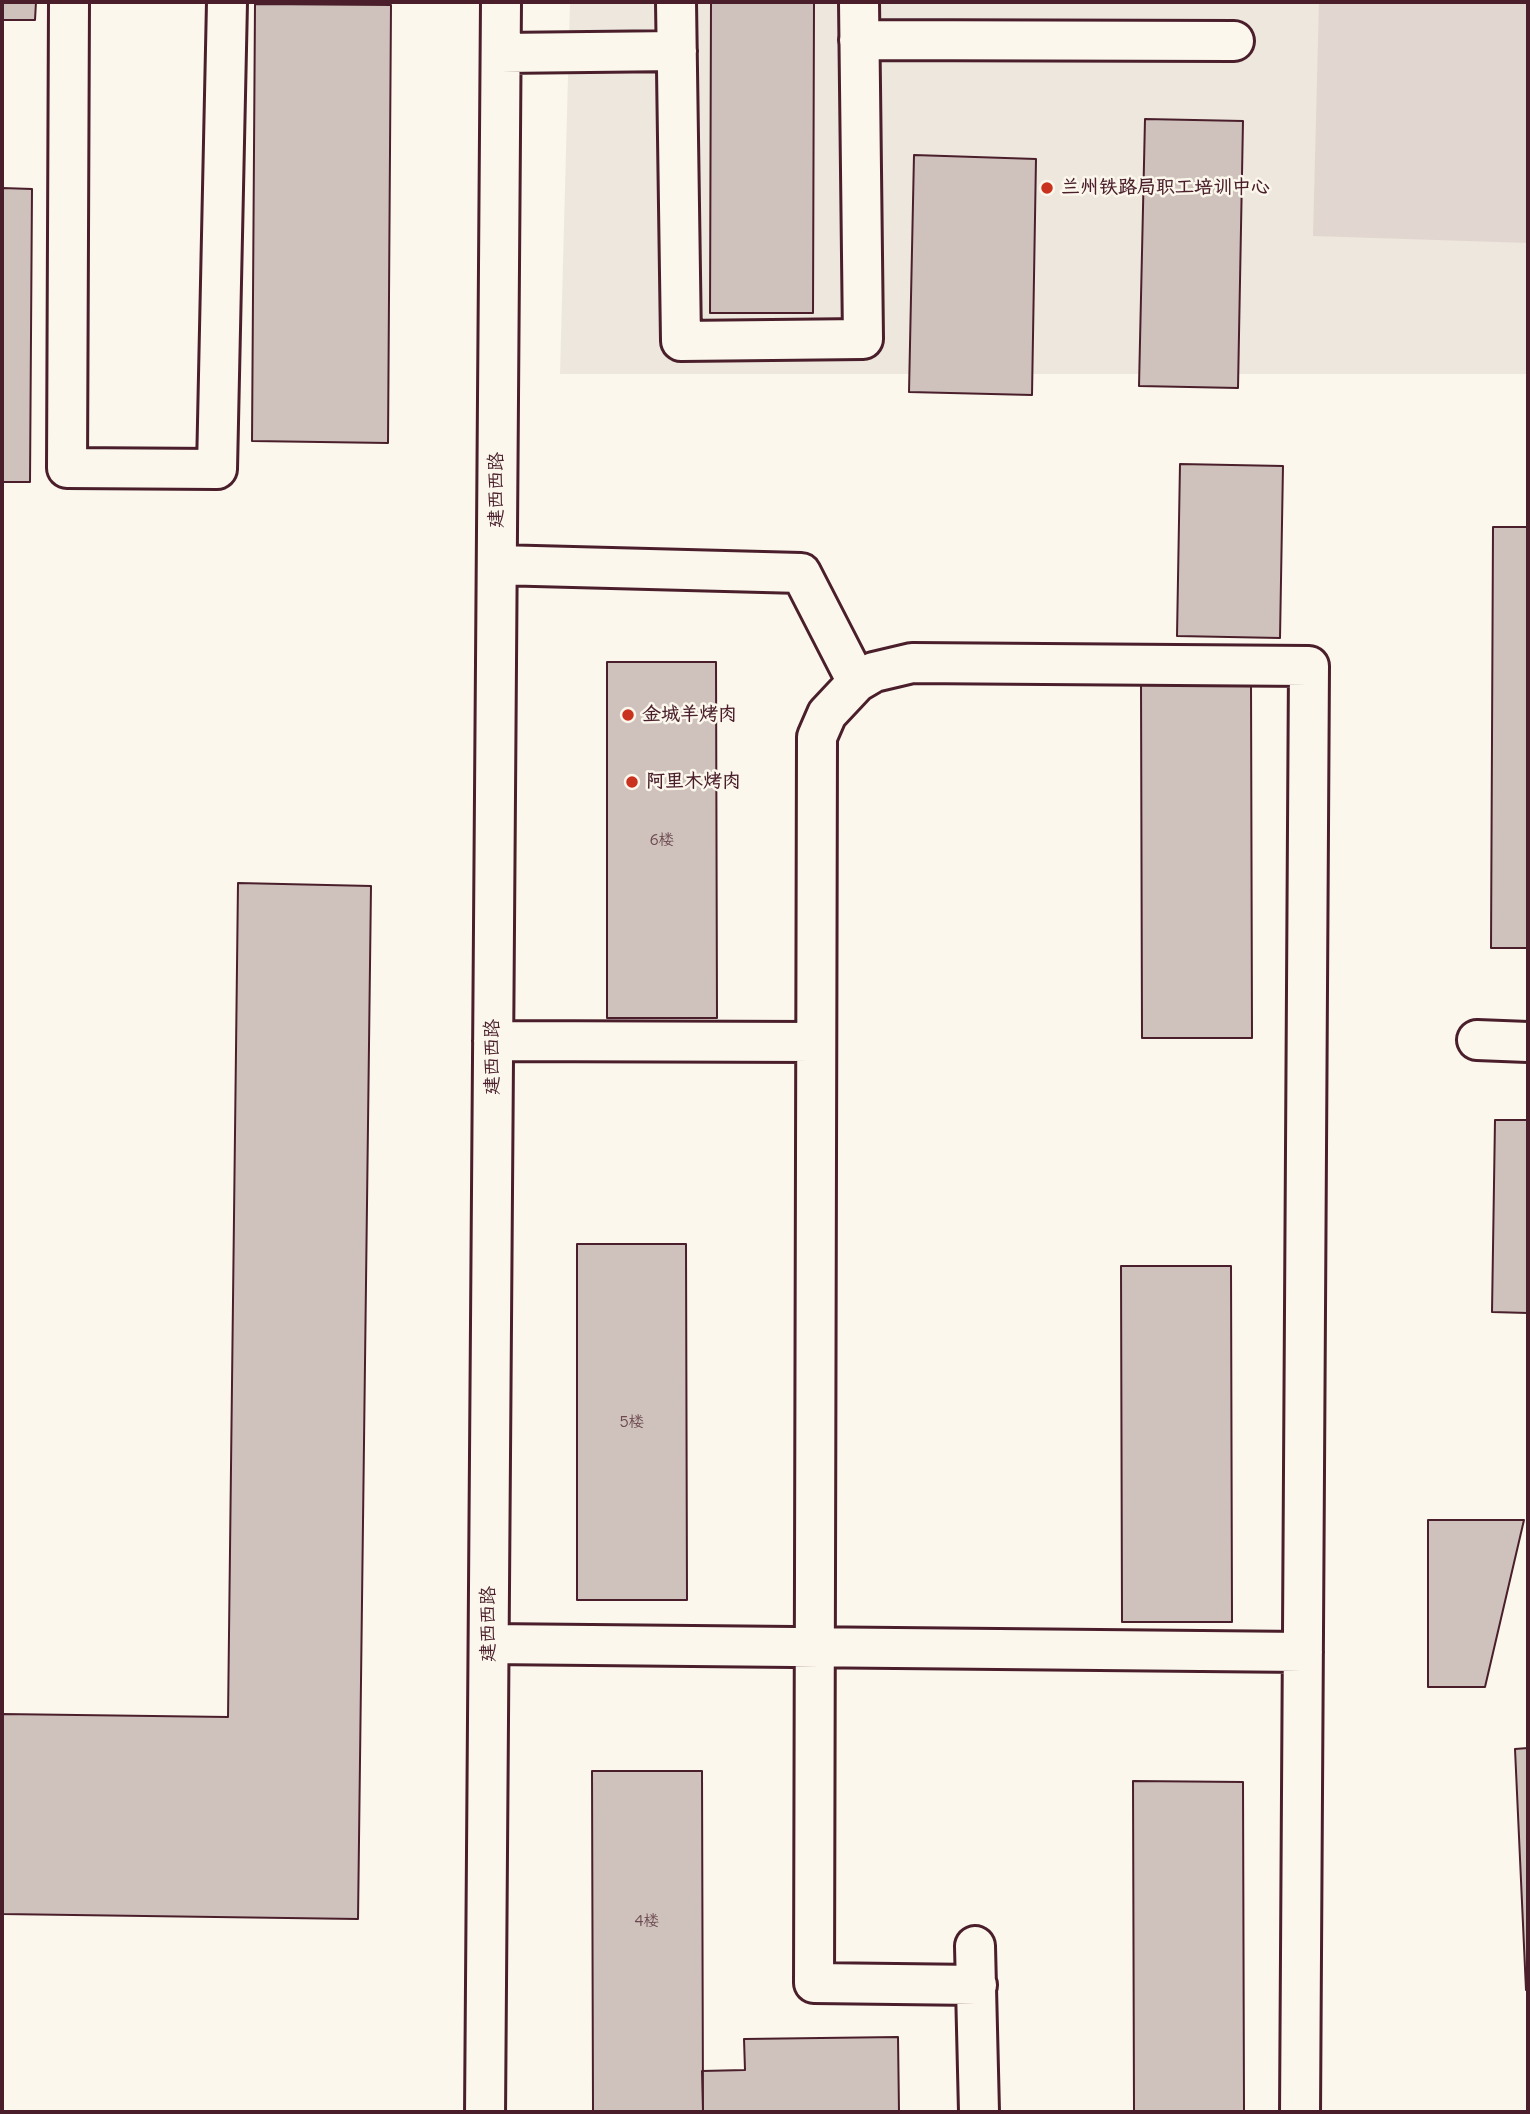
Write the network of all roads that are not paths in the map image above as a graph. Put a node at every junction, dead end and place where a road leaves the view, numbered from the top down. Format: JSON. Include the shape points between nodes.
{"nodes":[{"id":1,"x":69,"y":2,"type":"edge"},
{"id":2,"x":227,"y":2,"type":"edge"},
{"id":3,"x":501,"y":2,"type":"edge"},
{"id":4,"x":676,"y":2,"type":"edge"},
{"id":5,"x":859,"y":2,"type":"edge"},
{"id":6,"x":859,"y":40,"type":"junction"},
{"id":7,"x":1234,"y":41,"type":"dead end"},
{"id":8,"x":677,"y":51,"type":"junction"},
{"id":9,"x":500,"y":53,"type":"junction"},
{"id":10,"x":497,"y":565,"type":"junction"},
{"id":11,"x":857,"y":682,"type":"junction"},
{"id":12,"x":1477,"y":1040,"type":"dead end"},
{"id":13,"x":493,"y":1041,"type":"junction"},
{"id":14,"x":816,"y":1042,"type":"junction"},
{"id":15,"x":1528,"y":1042,"type":"edge"},
{"id":16,"x":489,"y":1644,"type":"junction"},
{"id":17,"x":815,"y":1647,"type":"junction"},
{"id":18,"x":1303,"y":1652,"type":"junction"},
{"id":19,"x":975,"y":1946,"type":"dead end"},
{"id":20,"x":977,"y":1985,"type":"junction"},
{"id":21,"x":485,"y":2112,"type":"edge"},
{"id":22,"x":979,"y":2112,"type":"edge"},
{"id":23,"x":1300,"y":2112,"type":"edge"}],
"edges":[{"from":1,"to":2,"type":"street","via":[[67,468],[204,469],[217,469]]},
{"from":3,"to":9,"type":"street","name":"建西西路"},
{"from":4,"to":8,"type":"street"},
{"from":5,"to":6,"type":"street"},
{"from":6,"to":7,"type":"street"},
{"from":6,"to":8,"type":"street","via":[[863,339],[681,341]]},
{"from":8,"to":9,"type":"street"},
{"from":9,"to":10,"type":"street","name":"建西西路"},
{"from":10,"to":11,"type":"street","via":[[801,573]]},
{"from":10,"to":13,"type":"street","name":"建西西路"},
{"from":11,"to":14,"type":"street","via":[[827,714],[817,737]]},
{"from":11,"to":18,"type":"street","via":[[874,672],[912,663],[1309,666]]},
{"from":12,"to":15,"type":"street"},
{"from":13,"to":14,"type":"street"},
{"from":13,"to":16,"type":"street","name":"建西西路"},
{"from":14,"to":17,"type":"street"},
{"from":16,"to":17,"type":"street"},
{"from":16,"to":21,"type":"street","name":"建西西路"},
{"from":17,"to":18,"type":"street"},
{"from":17,"to":20,"type":"street","via":[[814,1983]]},
{"from":18,"to":23,"type":"street"},
{"from":19,"to":20,"type":"street"},
{"from":20,"to":22,"type":"street"}]}
